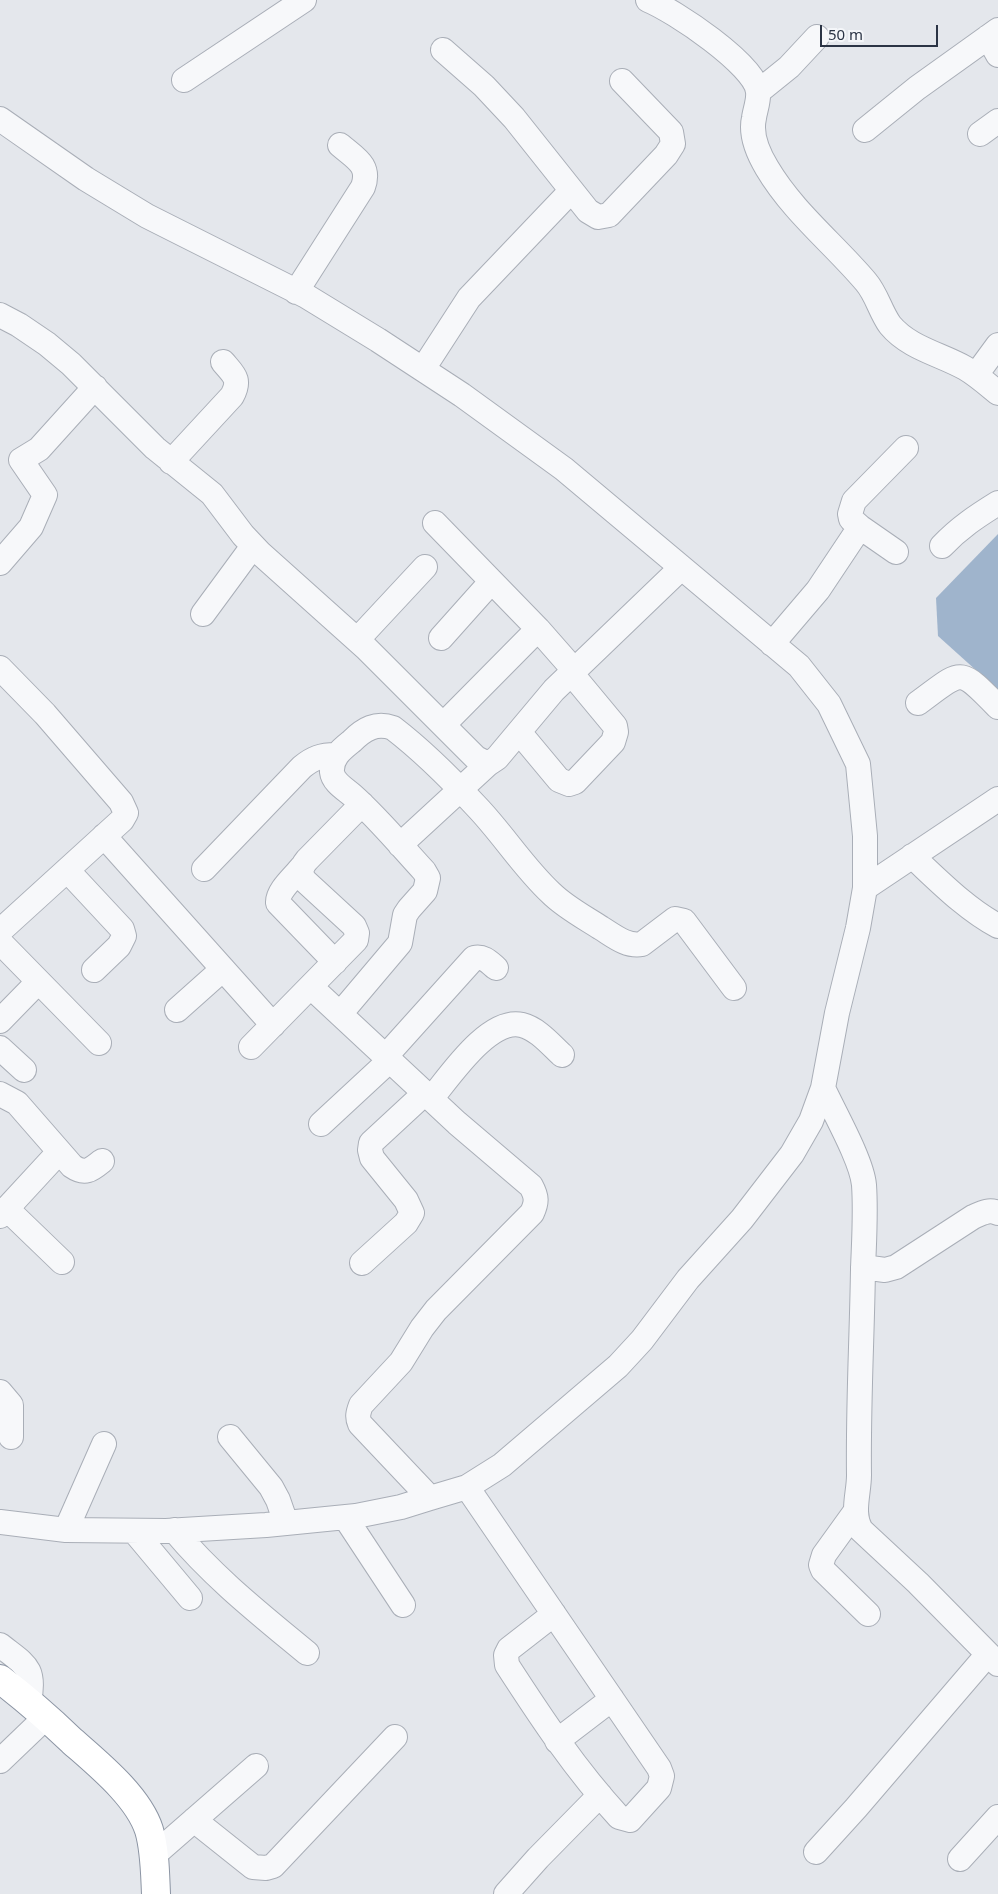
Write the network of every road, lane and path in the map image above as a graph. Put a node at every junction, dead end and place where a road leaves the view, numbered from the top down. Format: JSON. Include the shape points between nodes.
{"nodes":[{"id":1,"x":304,"y":0,"type":"edge"},
{"id":2,"x":648,"y":0,"type":"edge"},
{"id":3,"x":816,"y":37,"type":"dead end"},
{"id":4,"x":995,"y":41,"type":"edge"},
{"id":5,"x":443,"y":50,"type":"dead end"},
{"id":6,"x":184,"y":80,"type":"dead end"},
{"id":7,"x":622,"y":81,"type":"dead end"},
{"id":8,"x":758,"y":92,"type":"junction"},
{"id":9,"x":1,"y":121,"type":"edge"},
{"id":10,"x":865,"y":130,"type":"dead end"},
{"id":11,"x":340,"y":145,"type":"dead end"},
{"id":12,"x":571,"y":191,"type":"junction"},
{"id":13,"x":296,"y":292,"type":"junction"},
{"id":14,"x":0,"y":315,"type":"edge"},
{"id":15,"x":998,"y":345,"type":"edge"},
{"id":16,"x":223,"y":362,"type":"dead end"},
{"id":17,"x":423,"y":369,"type":"junction"},
{"id":18,"x":976,"y":375,"type":"junction"},
{"id":19,"x":95,"y":388,"type":"junction"},
{"id":20,"x":998,"y":392,"type":"edge"},
{"id":21,"x":906,"y":448,"type":"dead end"},
{"id":22,"x":170,"y":462,"type":"junction"},
{"id":23,"x":998,"y":503,"type":"edge"},
{"id":24,"x":435,"y":523,"type":"dead end"},
{"id":25,"x":860,"y":528,"type":"junction"},
{"id":26,"x":253,"y":546,"type":"junction"},
{"id":27,"x":942,"y":546,"type":"dead end"},
{"id":28,"x":896,"y":552,"type":"dead end"},
{"id":29,"x":0,"y":563,"type":"edge"},
{"id":30,"x":425,"y":567,"type":"dead end"},
{"id":31,"x":681,"y":568,"type":"junction"},
{"id":32,"x":491,"y":582,"type":"junction"},
{"id":33,"x":203,"y":614,"type":"dead end"},
{"id":34,"x":538,"y":629,"type":"junction"},
{"id":35,"x":440,"y":638,"type":"dead end"},
{"id":36,"x":357,"y":640,"type":"junction"},
{"id":37,"x":772,"y":644,"type":"junction"},
{"id":38,"x":0,"y":668,"type":"edge"},
{"id":39,"x":573,"y":671,"type":"junction"},
{"id":40,"x":918,"y":703,"type":"dead end"},
{"id":41,"x":998,"y":707,"type":"edge"},
{"id":42,"x":443,"y":725,"type":"junction"},
{"id":43,"x":519,"y":732,"type":"junction"},
{"id":44,"x":336,"y":755,"type":"junction"},
{"id":45,"x":488,"y":764,"type":"junction"},
{"id":46,"x":461,"y":790,"type":"junction"},
{"id":47,"x":998,"y":799,"type":"edge"},
{"id":48,"x":362,"y":804,"type":"junction"},
{"id":49,"x":104,"y":836,"type":"junction"},
{"id":50,"x":400,"y":845,"type":"junction"},
{"id":51,"x":912,"y":856,"type":"junction"},
{"id":52,"x":301,"y":868,"type":"junction"},
{"id":53,"x":204,"y":869,"type":"dead end"},
{"id":54,"x":67,"y":870,"type":"junction"},
{"id":55,"x":865,"y":888,"type":"junction"},
{"id":56,"x":998,"y":926,"type":"edge"},
{"id":57,"x":0,"y":932,"type":"edge"},
{"id":58,"x":0,"y":942,"type":"edge"},
{"id":59,"x":336,"y":962,"type":"junction"},
{"id":60,"x":496,"y":968,"type":"dead end"},
{"id":61,"x":223,"y":969,"type":"junction"},
{"id":62,"x":94,"y":970,"type":"dead end"},
{"id":63,"x":38,"y":982,"type":"junction"},
{"id":64,"x":311,"y":987,"type":"junction"},
{"id":65,"x":734,"y":988,"type":"dead end"},
{"id":66,"x":177,"y":1010,"type":"dead end"},
{"id":67,"x":340,"y":1014,"type":"junction"},
{"id":68,"x":0,"y":1021,"type":"edge"},
{"id":69,"x":273,"y":1025,"type":"junction"},
{"id":70,"x":99,"y":1043,"type":"dead end"},
{"id":71,"x":251,"y":1047,"type":"dead end"},
{"id":72,"x":0,"y":1048,"type":"edge"},
{"id":73,"x":562,"y":1055,"type":"dead end"},
{"id":74,"x":387,"y":1059,"type":"junction"},
{"id":75,"x":24,"y":1070,"type":"dead end"},
{"id":76,"x":823,"y":1088,"type":"junction"},
{"id":77,"x":0,"y":1094,"type":"edge"},
{"id":78,"x":428,"y":1096,"type":"junction"},
{"id":79,"x":321,"y":1124,"type":"dead end"},
{"id":80,"x":59,"y":1152,"type":"junction"},
{"id":81,"x":102,"y":1161,"type":"dead end"},
{"id":82,"x":3,"y":1212,"type":"edge"},
{"id":83,"x":998,"y":1213,"type":"edge"},
{"id":84,"x":62,"y":1262,"type":"dead end"},
{"id":85,"x":362,"y":1263,"type":"dead end"},
{"id":86,"x":863,"y":1267,"type":"junction"},
{"id":87,"x":0,"y":1392,"type":"edge"},
{"id":88,"x":11,"y":1436,"type":"dead end"},
{"id":89,"x":230,"y":1437,"type":"dead end"},
{"id":90,"x":104,"y":1444,"type":"dead end"},
{"id":91,"x":467,"y":1487,"type":"junction"},
{"id":92,"x":430,"y":1498,"type":"junction"},
{"id":93,"x":855,"y":1512,"type":"junction"},
{"id":94,"x":345,"y":1517,"type":"junction"},
{"id":95,"x":0,"y":1522,"type":"edge"},
{"id":96,"x":286,"y":1523,"type":"junction"},
{"id":97,"x":66,"y":1530,"type":"junction"},
{"id":98,"x":174,"y":1530,"type":"junction"},
{"id":99,"x":134,"y":1531,"type":"junction"},
{"id":100,"x":190,"y":1598,"type":"dead end"},
{"id":101,"x":403,"y":1605,"type":"dead end"},
{"id":102,"x":554,"y":1614,"type":"junction"},
{"id":103,"x":868,"y":1614,"type":"dead end"},
{"id":104,"x":0,"y":1646,"type":"edge"},
{"id":105,"x":992,"y":1651,"type":"edge"},
{"id":106,"x":307,"y":1652,"type":"dead end"},
{"id":107,"x":0,"y":1678,"type":"edge"},
{"id":108,"x":612,"y":1698,"type":"junction"},
{"id":109,"x":37,"y":1709,"type":"junction"},
{"id":110,"x":395,"y":1737,"type":"dead end"},
{"id":111,"x":557,"y":1741,"type":"junction"},
{"id":112,"x":0,"y":1761,"type":"edge"},
{"id":113,"x":256,"y":1766,"type":"dead end"},
{"id":114,"x":600,"y":1795,"type":"junction"},
{"id":115,"x":998,"y":1817,"type":"edge"},
{"id":116,"x":194,"y":1820,"type":"junction"},
{"id":117,"x":816,"y":1852,"type":"dead end"},
{"id":118,"x":154,"y":1855,"type":"junction"},
{"id":119,"x":960,"y":1859,"type":"dead end"},
{"id":120,"x":156,"y":1894,"type":"edge"},
{"id":121,"x":506,"y":1894,"type":"edge"}],
"edges":[{"from":1,"to":6,"type":"street"},
{"from":2,"to":8,"type":"street","via":[[694,26],[748,72]]},
{"from":3,"to":8,"type":"street","via":[[788,67]]},
{"from":4,"to":10,"type":"street","via":[[917,88]]},
{"from":5,"to":12,"type":"street","via":[[514,118]]},
{"from":7,"to":12,"type":"street","via":[[671,132],[673,144],[609,215],[598,217],[588,211]]},
{"from":8,"to":18,"type":"street","via":[[752,132],[775,180],[868,283],[886,318],[902,337]]},
{"from":9,"to":13,"type":"street","via":[[147,216]]},
{"from":11,"to":13,"type":"street","via":[[361,162],[366,178]]},
{"from":12,"to":17,"type":"street","via":[[469,298]]},
{"from":13,"to":17,"type":"street"},
{"from":14,"to":19,"type":"street","via":[[47,344]]},
{"from":15,"to":18,"type":"street"},
{"from":16,"to":22,"type":"street","via":[[236,377],[237,387]]},
{"from":17,"to":31,"type":"street","via":[[564,469]]},
{"from":18,"to":20,"type":"street"},
{"from":19,"to":22,"type":"street"},
{"from":19,"to":29,"type":"street","via":[[39,449],[21,460],[46,495],[31,527]]},
{"from":21,"to":25,"type":"street","via":[[854,501],[851,519]]},
{"from":22,"to":26,"type":"street","via":[[212,494]]},
{"from":23,"to":27,"type":"street","via":[[968,522]]},
{"from":24,"to":32,"type":"street"},
{"from":25,"to":28,"type":"street"},
{"from":25,"to":37,"type":"street","via":[[818,590]]},
{"from":26,"to":33,"type":"street"},
{"from":26,"to":36,"type":"street"},
{"from":30,"to":36,"type":"street"},
{"from":31,"to":37,"type":"street"},
{"from":31,"to":39,"type":"street"},
{"from":32,"to":34,"type":"street"},
{"from":32,"to":35,"type":"street"},
{"from":34,"to":39,"type":"street"},
{"from":34,"to":42,"type":"street"},
{"from":36,"to":42,"type":"street"},
{"from":37,"to":55,"type":"street","via":[[798,666],[830,704],[858,764],[865,836]]},
{"from":38,"to":49,"type":"street","via":[[45,714],[125,809],[122,820]]},
{"from":39,"to":43,"type":"street"},
{"from":39,"to":43,"type":"street","via":[[615,726],[613,742],[575,782],[569,784],[559,780]]},
{"from":40,"to":41,"type":"street","via":[[951,679],[965,676]]},
{"from":42,"to":45,"type":"street","via":[[476,758]]},
{"from":43,"to":45,"type":"street"},
{"from":44,"to":46,"type":"street","via":[[359,733],[382,724],[406,738]]},
{"from":44,"to":48,"type":"street","via":[[332,773],[336,781]]},
{"from":44,"to":53,"type":"street","via":[[322,755],[302,767]]},
{"from":45,"to":46,"type":"street"},
{"from":46,"to":50,"type":"street"},
{"from":46,"to":65,"type":"street","via":[[552,895],[629,944],[642,944],[680,918]]},
{"from":47,"to":51,"type":"street"},
{"from":48,"to":50,"type":"street"},
{"from":48,"to":52,"type":"street"},
{"from":49,"to":54,"type":"street"},
{"from":49,"to":61,"type":"street"},
{"from":50,"to":67,"type":"street","via":[[428,878],[426,891],[409,909],[400,943]]},
{"from":51,"to":55,"type":"street"},
{"from":51,"to":56,"type":"street","via":[[981,916]]},
{"from":52,"to":59,"type":"street","via":[[304,880],[354,926],[357,933],[356,940]]},
{"from":52,"to":59,"type":"street","via":[[281,892],[278,903]]},
{"from":54,"to":57,"type":"street"},
{"from":54,"to":62,"type":"street","via":[[122,929],[124,936],[119,946]]},
{"from":55,"to":76,"type":"street"},
{"from":58,"to":63,"type":"street"},
{"from":59,"to":64,"type":"street"},
{"from":60,"to":74,"type":"street","via":[[485,959],[474,958]]},
{"from":61,"to":66,"type":"street"},
{"from":61,"to":69,"type":"street"},
{"from":63,"to":68,"type":"street"},
{"from":63,"to":70,"type":"street"},
{"from":64,"to":67,"type":"street"},
{"from":64,"to":69,"type":"street"},
{"from":67,"to":74,"type":"street"},
{"from":69,"to":71,"type":"street"},
{"from":72,"to":75,"type":"street"},
{"from":73,"to":78,"type":"street","via":[[532,1029],[512,1024],[483,1038]]},
{"from":74,"to":78,"type":"street"},
{"from":74,"to":79,"type":"street"},
{"from":76,"to":86,"type":"street","via":[[858,1162],[864,1183]]},
{"from":76,"to":91,"type":"street","via":[[811,1121],[792,1154],[642,1340],[618,1366],[502,1465]]},
{"from":77,"to":80,"type":"street","via":[[17,1103]]},
{"from":78,"to":85,"type":"street","via":[[371,1143],[372,1158],[406,1200],[412,1213],[406,1223]]},
{"from":78,"to":92,"type":"street","via":[[531,1186],[536,1195],[532,1213],[436,1310],[401,1362],[361,1405],[358,1413],[360,1424]]},
{"from":80,"to":81,"type":"street","via":[[83,1172]]},
{"from":80,"to":82,"type":"street"},
{"from":82,"to":84,"type":"street"},
{"from":83,"to":86,"type":"street","via":[[984,1211],[896,1267],[885,1270]]},
{"from":86,"to":93,"type":"street","via":[[859,1476]]},
{"from":87,"to":88,"type":"street","via":[[11,1405]]},
{"from":89,"to":96,"type":"street","via":[[271,1487]]},
{"from":90,"to":97,"type":"street"},
{"from":91,"to":92,"type":"street"},
{"from":91,"to":102,"type":"street"},
{"from":92,"to":94,"type":"street"},
{"from":93,"to":103,"type":"street","via":[[824,1555],[821,1565]]},
{"from":93,"to":105,"type":"street","via":[[861,1530]]},
{"from":94,"to":96,"type":"street"},
{"from":94,"to":101,"type":"street"},
{"from":95,"to":97,"type":"street"},
{"from":96,"to":98,"type":"street"},
{"from":97,"to":99,"type":"street"},
{"from":98,"to":99,"type":"street"},
{"from":98,"to":106,"type":"street","via":[[245,1602]]},
{"from":99,"to":100,"type":"street"},
{"from":102,"to":108,"type":"street"},
{"from":102,"to":111,"type":"street","via":[[509,1649],[505,1659]]},
{"from":104,"to":109,"type":"street","via":[[30,1672]]},
{"from":105,"to":117,"type":"street"},
{"from":107,"to":109,"type":"highway"},
{"from":108,"to":111,"type":"street"},
{"from":108,"to":114,"type":"street","via":[[659,1768],[662,1780],[659,1788],[630,1820],[619,1817]]},
{"from":109,"to":112,"type":"street"},
{"from":109,"to":118,"type":"highway","via":[[113,1777],[135,1804],[148,1828]]},
{"from":110,"to":116,"type":"street","via":[[273,1866],[253,1867]]},
{"from":111,"to":114,"type":"street"},
{"from":113,"to":116,"type":"street"},
{"from":114,"to":121,"type":"street"},
{"from":115,"to":119,"type":"street"},
{"from":116,"to":118,"type":"street"},
{"from":118,"to":120,"type":"highway"}]}
